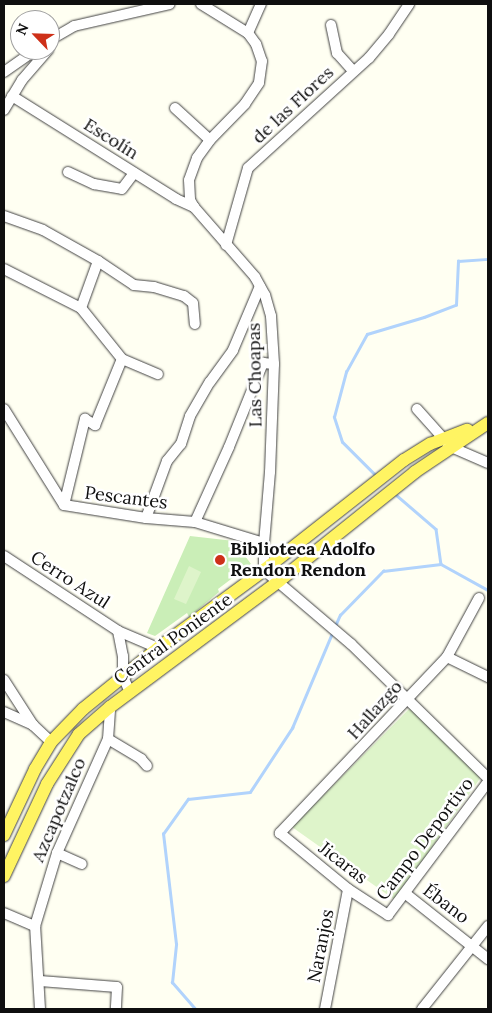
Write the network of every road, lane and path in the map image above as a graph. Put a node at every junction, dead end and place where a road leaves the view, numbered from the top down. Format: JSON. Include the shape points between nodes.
{"nodes":[{"id":1,"x":170,"y":4,"type":"edge"},
{"id":2,"x":201,"y":4,"type":"edge"},
{"id":3,"x":261,"y":4,"type":"edge"},
{"id":4,"x":409,"y":4,"type":"edge"},
{"id":5,"x":331,"y":25,"type":"dead end"},
{"id":6,"x":248,"y":32,"type":"junction"},
{"id":7,"x":62,"y":33,"type":"joint"},
{"id":8,"x":60,"y":35,"type":"edge"},
{"id":9,"x":21,"y":60,"type":"edge"},
{"id":10,"x":39,"y":60,"type":"edge"},
{"id":11,"x":4,"y":72,"type":"edge"},
{"id":12,"x":353,"y":72,"type":"junction"},
{"id":13,"x":12,"y":96,"type":"junction"},
{"id":14,"x":175,"y":108,"type":"dead end"},
{"id":15,"x":4,"y":110,"type":"edge"},
{"id":16,"x":210,"y":140,"type":"junction"},
{"id":17,"x":68,"y":172,"type":"dead end"},
{"id":18,"x":134,"y":173,"type":"junction"},
{"id":19,"x":194,"y":207,"type":"junction"},
{"id":20,"x":4,"y":216,"type":"edge"},
{"id":21,"x":226,"y":245,"type":"junction"},
{"id":22,"x":98,"y":261,"type":"junction"},
{"id":23,"x":4,"y":269,"type":"edge"},
{"id":24,"x":260,"y":286,"type":"junction"},
{"id":25,"x":81,"y":308,"type":"junction"},
{"id":26,"x":195,"y":324,"type":"dead end"},
{"id":27,"x":122,"y":359,"type":"junction"},
{"id":28,"x":274,"y":364,"type":"junction"},
{"id":29,"x":158,"y":374,"type":"dead end"},
{"id":30,"x":4,"y":409,"type":"edge"},
{"id":31,"x":417,"y":409,"type":"dead end"},
{"id":32,"x":488,"y":422,"type":"edge"},
{"id":33,"x":447,"y":443,"type":"junction"},
{"id":34,"x":488,"y":463,"type":"edge"},
{"id":35,"x":64,"y":505,"type":"junction"},
{"id":36,"x":146,"y":518,"type":"junction"},
{"id":37,"x":194,"y":522,"type":"junction"},
{"id":38,"x":264,"y":543,"type":"junction"},
{"id":39,"x":4,"y":556,"type":"edge"},
{"id":40,"x":264,"y":570,"type":"junction"},
{"id":41,"x":279,"y":581,"type":"junction"},
{"id":42,"x":479,"y":598,"type":"dead end"},
{"id":43,"x":118,"y":631,"type":"junction"},
{"id":44,"x":158,"y":648,"type":"junction"},
{"id":45,"x":447,"y":657,"type":"junction"},
{"id":46,"x":123,"y":677,"type":"junction"},
{"id":47,"x":488,"y":677,"type":"edge"},
{"id":48,"x":4,"y":680,"type":"edge"},
{"id":49,"x":130,"y":692,"type":"junction"},
{"id":50,"x":408,"y":697,"type":"junction"},
{"id":51,"x":110,"y":707,"type":"junction"},
{"id":52,"x":4,"y":712,"type":"edge"},
{"id":53,"x":33,"y":725,"type":"junction"},
{"id":54,"x":108,"y":739,"type":"junction"},
{"id":55,"x":52,"y":742,"type":"junction"},
{"id":56,"x":146,"y":766,"type":"dead end"},
{"id":57,"x":488,"y":778,"type":"edge"},
{"id":58,"x":488,"y":782,"type":"edge"},
{"id":59,"x":4,"y":833,"type":"edge"},
{"id":60,"x":280,"y":833,"type":"joint"},
{"id":61,"x":57,"y":852,"type":"junction"},
{"id":62,"x":82,"y":864,"type":"dead end"},
{"id":63,"x":4,"y":876,"type":"edge"},
{"id":64,"x":348,"y":889,"type":"junction"},
{"id":65,"x":406,"y":894,"type":"junction"},
{"id":66,"x":4,"y":913,"type":"edge"},
{"id":67,"x":388,"y":915,"type":"joint"},
{"id":68,"x":36,"y":926,"type":"junction"},
{"id":69,"x":488,"y":926,"type":"edge"},
{"id":70,"x":473,"y":945,"type":"junction"},
{"id":71,"x":488,"y":959,"type":"edge"},
{"id":72,"x":40,"y":980,"type":"junction"},
{"id":73,"x":40,"y":1009,"type":"edge"},
{"id":74,"x":116,"y":1009,"type":"edge"},
{"id":75,"x":325,"y":1009,"type":"edge"},
{"id":76,"x":422,"y":1009,"type":"edge"}],
"edges":[{"from":1,"to":7,"type":"street","via":[[74,26]]},
{"from":2,"to":6,"type":"street"},
{"from":3,"to":6,"type":"street"},
{"from":4,"to":12,"type":"street","name":"de las Flores","via":[[389,34]]},
{"from":5,"to":12,"type":"street","via":[[337,53]]},
{"from":6,"to":16,"type":"street","via":[[262,61],[259,83],[245,104]]},
{"from":7,"to":8,"type":"street"},
{"from":9,"to":11,"type":"street"},
{"from":10,"to":13,"type":"street"},
{"from":12,"to":21,"type":"street","name":"de las Flores","via":[[248,168]]},
{"from":13,"to":15,"type":"street"},
{"from":13,"to":18,"type":"street","name":"Escolín"},
{"from":14,"to":16,"type":"street"},
{"from":16,"to":19,"type":"street","via":[[191,168],[189,193]]},
{"from":17,"to":18,"type":"street","via":[[94,184],[122,189]]},
{"from":18,"to":19,"type":"street","name":"Escolín"},
{"from":19,"to":21,"type":"street","name":"Las Choapas"},
{"from":20,"to":22,"type":"street","via":[[43,230]]},
{"from":21,"to":24,"type":"street","name":"Las Choapas"},
{"from":22,"to":25,"type":"street"},
{"from":22,"to":26,"type":"street","via":[[134,285],[184,296],[193,303]]},
{"from":23,"to":25,"type":"street"},
{"from":24,"to":28,"type":"street","name":"Las Choapas","via":[[266,295],[271,316]]},
{"from":24,"to":36,"type":"street","via":[[233,350],[210,382],[190,416],[181,444],[167,461]]},
{"from":25,"to":27,"type":"street"},
{"from":27,"to":29,"type":"street"},
{"from":27,"to":35,"type":"street","via":[[94,426],[85,420]]},
{"from":28,"to":37,"type":"street","via":[[263,363],[229,448]]},
{"from":28,"to":38,"type":"street","name":"Las Choapas"},
{"from":30,"to":35,"type":"street","name":"Pescantes"},
{"from":31,"to":33,"type":"street"},
{"from":32,"to":33,"type":"main road","name":"Central Poniente"},
{"from":33,"to":34,"type":"street"},
{"from":33,"to":40,"type":"main road","name":"Central Poniente","via":[[404,460]]},
{"from":33,"to":41,"type":"main road","name":"Central Poniente","via":[[416,472]]},
{"from":35,"to":36,"type":"street","name":"Pescantes"},
{"from":36,"to":37,"type":"street","name":"Pescantes"},
{"from":37,"to":38,"type":"street","name":"Pescantes"},
{"from":38,"to":40,"type":"street","name":"Las Choapas"},
{"from":39,"to":43,"type":"street","name":"Cerro Azul"},
{"from":40,"to":41,"type":"street"},
{"from":40,"to":44,"type":"main road","name":"Central Poniente"},
{"from":41,"to":49,"type":"main road","name":"Central Poniente"},
{"from":41,"to":50,"type":"street"},
{"from":42,"to":45,"type":"street","name":"Hallazgo"},
{"from":43,"to":44,"type":"street","name":"Cerro Azul"},
{"from":43,"to":46,"type":"street","name":"Cerro Azul"},
{"from":44,"to":46,"type":"main road","name":"Central Poniente"},
{"from":45,"to":47,"type":"street"},
{"from":45,"to":50,"type":"street","name":"Hallazgo"},
{"from":46,"to":49,"type":"street"},
{"from":46,"to":55,"type":"main road","name":"Central Poniente","via":[[83,708]]},
{"from":48,"to":53,"type":"street"},
{"from":49,"to":51,"type":"main road","name":"Central Poniente"},
{"from":50,"to":57,"type":"street"},
{"from":50,"to":60,"type":"street","name":"Hallazgo"},
{"from":51,"to":54,"type":"street","name":"Azcapotzalco"},
{"from":51,"to":63,"type":"main road","name":"Central Poniente","via":[[79,734],[63,755],[46,784]]},
{"from":52,"to":53,"type":"street"},
{"from":53,"to":55,"type":"street"},
{"from":54,"to":56,"type":"street","via":[[141,758]]},
{"from":54,"to":61,"type":"street","name":"Azcapotzalco"},
{"from":55,"to":59,"type":"main road","name":"Central Poniente"},
{"from":58,"to":65,"type":"street","name":"Campo Deportivo"},
{"from":60,"to":64,"type":"street","name":"Jicaras"},
{"from":61,"to":62,"type":"street"},
{"from":61,"to":68,"type":"street","name":"Azcapotzalco"},
{"from":64,"to":67,"type":"street","name":"Jicaras"},
{"from":64,"to":75,"type":"street","name":"Naranjos"},
{"from":65,"to":67,"type":"street","name":"Campo Deportivo"},
{"from":65,"to":70,"type":"street","name":"Ébano"},
{"from":66,"to":68,"type":"street"},
{"from":68,"to":72,"type":"street","name":"Azcapotzalco"},
{"from":69,"to":70,"type":"street"},
{"from":70,"to":71,"type":"street","name":"Ébano"},
{"from":70,"to":76,"type":"street"},
{"from":72,"to":73,"type":"street","name":"Azcapotzalco"},
{"from":72,"to":74,"type":"street","via":[[116,987]]}]}
